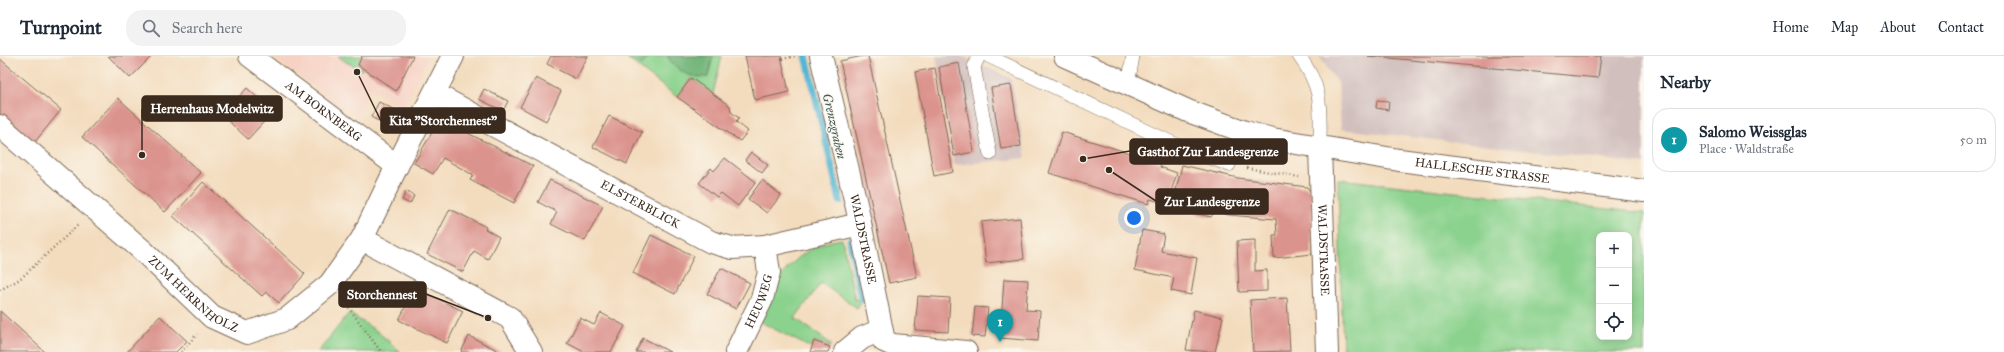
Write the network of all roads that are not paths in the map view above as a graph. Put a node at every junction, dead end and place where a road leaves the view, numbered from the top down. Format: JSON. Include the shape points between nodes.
{"nodes":[{"id":1,"x":250,"y":56,"type":"edge"},
{"id":2,"x":453,"y":56,"type":"edge"},
{"id":3,"x":821,"y":56,"type":"edge"},
{"id":4,"x":979,"y":56,"type":"edge"},
{"id":5,"x":988,"y":56,"type":"edge"},
{"id":6,"x":1065,"y":56,"type":"edge"},
{"id":7,"x":1133,"y":56,"type":"edge"},
{"id":8,"x":1299,"y":56,"type":"edge"},
{"id":9,"x":1128,"y":85,"type":"junction"},
{"id":10,"x":435,"y":94,"type":"junction"},
{"id":11,"x":0,"y":126,"type":"edge"},
{"id":12,"x":1320,"y":148,"type":"junction"},
{"id":13,"x":990,"y":154,"type":"dead end"},
{"id":14,"x":1229,"y":165,"type":"road end"},
{"id":15,"x":397,"y":166,"type":"junction"},
{"id":16,"x":1644,"y":191,"type":"edge"},
{"id":17,"x":860,"y":224,"type":"junction"},
{"id":18,"x":362,"y":239,"type":"junction"},
{"id":19,"x":765,"y":246,"type":"junction"},
{"id":20,"x":881,"y":330,"type":"junction"},
{"id":21,"x":531,"y":352,"type":"edge"},
{"id":22,"x":736,"y":352,"type":"edge"},
{"id":23,"x":845,"y":352,"type":"edge"},
{"id":24,"x":966,"y":352,"type":"edge"},
{"id":25,"x":1327,"y":352,"type":"edge"}],
"edges":[{"from":1,"to":15,"type":"street","name":"AM BORNBERG"},
{"from":2,"to":10,"type":"street","name":"ZUM HERRNHOLZ"},
{"from":3,"to":17,"type":"street","name":"WALDSTRASSE"},
{"from":4,"to":13,"type":"lane","via":[[974,67]]},
{"from":5,"to":14,"type":"lane","via":[[1181,147]]},
{"from":6,"to":9,"type":"street","name":"HALLESCHE STRASSE"},
{"from":7,"to":9,"type":"lane"},
{"from":8,"to":12,"type":"lane","via":[[1315,80],[1320,102]]},
{"from":9,"to":12,"type":"street","name":"HALLESCHE STRASSE","via":[[1188,112],[1238,130]]},
{"from":10,"to":15,"type":"street","name":"ZUM HERRNHOLZ"},
{"from":10,"to":19,"type":"street","name":"ELSTERBLICK","via":[[711,242],[732,248]]},
{"from":11,"to":18,"type":"street","name":"ZUM HERRNHOLZ","via":[[142,250],[212,317],[247,333],[287,319],[330,284]]},
{"from":12,"to":16,"type":"street","name":"HALLESCHE STRASSE"},
{"from":12,"to":25,"type":"street","name":"WALDSTRASSE"},
{"from":15,"to":18,"type":"street","name":"ZUM HERRNHOLZ"},
{"from":17,"to":19,"type":"street","name":"ELSTERBLICK"},
{"from":17,"to":20,"type":"street","name":"WALDSTRASSE"},
{"from":18,"to":21,"type":"street","via":[[510,318]]},
{"from":19,"to":22,"type":"street","name":"HEUWEG","via":[[769,272],[762,299]]},
{"from":20,"to":23,"type":"street","via":[[862,338]]},
{"from":20,"to":24,"type":"street","name":"WALDSTRASSE","via":[[884,340],[893,345]]}]}
